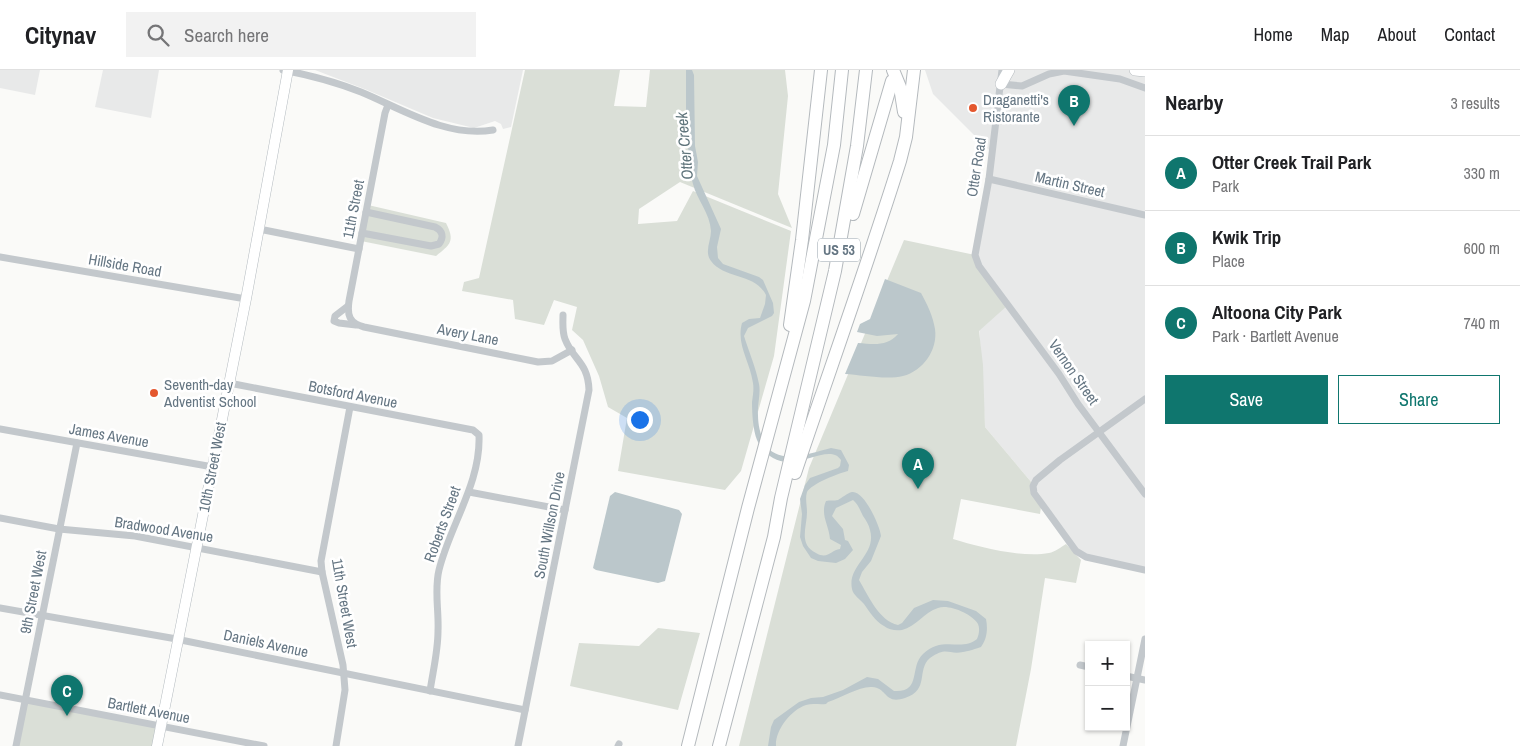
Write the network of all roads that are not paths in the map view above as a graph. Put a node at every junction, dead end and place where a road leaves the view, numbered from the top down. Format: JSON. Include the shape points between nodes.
{"nodes":[{"id":1,"x":286,"y":70,"type":"edge"},
{"id":2,"x":821,"y":70,"type":"edge"},
{"id":3,"x":836,"y":70,"type":"edge"},
{"id":4,"x":842,"y":70,"type":"edge"},
{"id":5,"x":866,"y":70,"type":"edge"},
{"id":6,"x":914,"y":70,"type":"edge"},
{"id":7,"x":1002,"y":70,"type":"edge"},
{"id":8,"x":1009,"y":70,"type":"edge"},
{"id":9,"x":1135,"y":70,"type":"edge"},
{"id":10,"x":1145,"y":71,"type":"edge"},
{"id":11,"x":893,"y":76,"type":"edge"},
{"id":12,"x":1002,"y":84,"type":"junction"},
{"id":13,"x":1145,"y":88,"type":"edge"},
{"id":14,"x":388,"y":105,"type":"junction"},
{"id":15,"x":492,"y":130,"type":"dead end"},
{"id":16,"x":895,"y":177,"type":"junction"},
{"id":17,"x":989,"y":179,"type":"junction"},
{"id":18,"x":827,"y":184,"type":"junction"},
{"id":19,"x":366,"y":212,"type":"junction"},
{"id":20,"x":1145,"y":215,"type":"edge"},
{"id":21,"x":259,"y":229,"type":"junction"},
{"id":22,"x":362,"y":233,"type":"junction"},
{"id":23,"x":359,"y":249,"type":"junction"},
{"id":24,"x":0,"y":257,"type":"edge"},
{"id":25,"x":979,"y":266,"type":"joint"},
{"id":26,"x":835,"y":271,"type":"junction"},
{"id":27,"x":246,"y":299,"type":"junction"},
{"id":28,"x":348,"y":306,"type":"junction"},
{"id":29,"x":563,"y":315,"type":"dead end"},
{"id":30,"x":349,"y":318,"type":"joint"},
{"id":31,"x":357,"y":325,"type":"junction"},
{"id":32,"x":572,"y":350,"type":"junction"},
{"id":33,"x":229,"y":383,"type":"junction"},
{"id":34,"x":1145,"y":399,"type":"edge"},
{"id":35,"x":776,"y":404,"type":"junction"},
{"id":36,"x":350,"y":407,"type":"junction"},
{"id":37,"x":0,"y":429,"type":"edge"},
{"id":38,"x":473,"y":430,"type":"joint"},
{"id":39,"x":804,"y":430,"type":"junction"},
{"id":40,"x":1100,"y":432,"type":"junction"},
{"id":41,"x":77,"y":443,"type":"junction"},
{"id":42,"x":212,"y":467,"type":"junction"},
{"id":43,"x":469,"y":492,"type":"junction"},
{"id":44,"x":1145,"y":494,"type":"edge"},
{"id":45,"x":565,"y":510,"type":"junction"},
{"id":46,"x":0,"y":518,"type":"edge"},
{"id":47,"x":59,"y":529,"type":"junction"},
{"id":48,"x":197,"y":548,"type":"junction"},
{"id":49,"x":1145,"y":570,"type":"edge"},
{"id":50,"x":322,"y":572,"type":"junction"},
{"id":51,"x":0,"y":608,"type":"edge"},
{"id":52,"x":42,"y":615,"type":"junction"},
{"id":53,"x":179,"y":639,"type":"junction"},
{"id":54,"x":1145,"y":639,"type":"edge"},
{"id":55,"x":1080,"y":665,"type":"dead end"},
{"id":56,"x":1085,"y":666,"type":"edge"},
{"id":57,"x":344,"y":673,"type":"junction"},
{"id":58,"x":1141,"y":679,"type":"edge"},
{"id":59,"x":430,"y":691,"type":"junction"},
{"id":60,"x":0,"y":695,"type":"edge"},
{"id":61,"x":25,"y":700,"type":"junction"},
{"id":62,"x":525,"y":710,"type":"junction"},
{"id":63,"x":161,"y":726,"type":"junction"},
{"id":64,"x":16,"y":746,"type":"edge"},
{"id":65,"x":157,"y":746,"type":"edge"},
{"id":66,"x":264,"y":746,"type":"edge"},
{"id":67,"x":336,"y":746,"type":"edge"},
{"id":68,"x":518,"y":746,"type":"edge"},
{"id":69,"x":688,"y":746,"type":"edge"},
{"id":70,"x":718,"y":746,"type":"edge"},
{"id":71,"x":1123,"y":746,"type":"edge"}],
"edges":[{"from":1,"to":14,"type":"street","via":[[334,82]]},
{"from":1,"to":21,"type":"street","name":"10th Street West"},
{"from":2,"to":35,"type":"highway","via":[[797,284]]},
{"from":3,"to":18,"type":"highway"},
{"from":4,"to":18,"type":"highway","number":"US 53"},
{"from":5,"to":26,"type":"highway","number":"US 53","via":[[856,158]]},
{"from":6,"to":16,"type":"highway","via":[[906,137]]},
{"from":7,"to":12,"type":"street","name":"Otter Road"},
{"from":8,"to":12,"type":"main road"},
{"from":9,"to":10,"type":"main road"},
{"from":11,"to":16,"type":"highway","via":[[900,87],[904,114]]},
{"from":11,"to":26,"type":"highway"},
{"from":12,"to":13,"type":"street","via":[[1022,86],[1064,71],[1120,79]]},
{"from":12,"to":17,"type":"street","name":"Otter Road"},
{"from":14,"to":15,"type":"street","via":[[451,128],[479,132]]},
{"from":14,"to":19,"type":"street","name":"11th Street"},
{"from":16,"to":39,"type":"highway","via":[[852,309]]},
{"from":17,"to":20,"type":"street","name":"Martin Street"},
{"from":17,"to":25,"type":"street","name":"Otter Road","via":[[975,254]]},
{"from":18,"to":35,"type":"highway","number":"US 53","via":[[804,301]]},
{"from":19,"to":22,"type":"street","name":"11th Street"},
{"from":19,"to":22,"type":"street","via":[[435,226],[442,236],[439,244],[431,246]]},
{"from":21,"to":23,"type":"street"},
{"from":21,"to":27,"type":"street","name":"10th Street West"},
{"from":22,"to":23,"type":"street","name":"11th Street"},
{"from":23,"to":28,"type":"street","name":"11th Street"},
{"from":24,"to":27,"type":"street","name":"Hillside Road"},
{"from":25,"to":40,"type":"street","name":"Vernon Street"},
{"from":26,"to":39,"type":"highway","number":"US 53"},
{"from":27,"to":33,"type":"street","name":"10th Street West"},
{"from":28,"to":30,"type":"street","name":"11th Street"},
{"from":28,"to":31,"type":"street","name":"Avery Lane","via":[[334,320],[339,324]]},
{"from":29,"to":32,"type":"street","name":"South Willson Drive","via":[[564,338]]},
{"from":30,"to":31,"type":"street","name":"Avery Lane"},
{"from":31,"to":32,"type":"street","name":"Avery Lane","via":[[538,362],[552,361]]},
{"from":32,"to":45,"type":"street","name":"South Willson Drive","via":[[582,364],[589,390]]},
{"from":33,"to":36,"type":"street","name":"Botsford Avenue"},
{"from":33,"to":42,"type":"street","name":"10th Street West"},
{"from":34,"to":40,"type":"street"},
{"from":35,"to":69,"type":"highway","number":"US 53"},
{"from":36,"to":38,"type":"street","name":"Botsford Avenue"},
{"from":36,"to":50,"type":"street","name":"11th Street West","via":[[323,548]]},
{"from":37,"to":41,"type":"street","name":"James Avenue"},
{"from":38,"to":43,"type":"street","name":"Roberts Street","via":[[479,435],[480,449]]},
{"from":39,"to":70,"type":"highway"},
{"from":40,"to":44,"type":"street","name":"Vernon Street"},
{"from":40,"to":49,"type":"street","via":[[1036,480],[1034,493],[1076,551],[1086,557]]},
{"from":41,"to":42,"type":"street","name":"James Avenue"},
{"from":41,"to":47,"type":"street","name":"9th Street West"},
{"from":42,"to":48,"type":"street","name":"10th Street West"},
{"from":43,"to":45,"type":"street"},
{"from":43,"to":59,"type":"street","name":"Roberts Street","via":[[438,572],[438,647]]},
{"from":45,"to":62,"type":"street","name":"South Willson Drive"},
{"from":46,"to":47,"type":"street","name":"Bradwood Avenue"},
{"from":47,"to":48,"type":"street","name":"Bradwood Avenue","via":[[135,536]]},
{"from":47,"to":52,"type":"street","name":"9th Street West"},
{"from":48,"to":50,"type":"street","name":"Bradwood Avenue"},
{"from":48,"to":53,"type":"street","name":"10th Street West"},
{"from":50,"to":57,"type":"street","name":"11th Street West"},
{"from":51,"to":52,"type":"street","name":"Daniels Avenue"},
{"from":52,"to":53,"type":"street","name":"Daniels Avenue"},
{"from":52,"to":61,"type":"street","name":"9th Street West"},
{"from":53,"to":57,"type":"street","name":"Daniels Avenue"},
{"from":53,"to":63,"type":"street","name":"10th Street West"},
{"from":54,"to":58,"type":"street"},
{"from":55,"to":56,"type":"street"},
{"from":57,"to":59,"type":"street","name":"Daniels Avenue"},
{"from":57,"to":67,"type":"street","name":"11th Street West","via":[[346,690]]},
{"from":58,"to":71,"type":"street"},
{"from":59,"to":62,"type":"street","name":"Daniels Avenue"},
{"from":60,"to":61,"type":"street","name":"Bartlett Avenue"},
{"from":61,"to":63,"type":"street","name":"Bartlett Avenue"},
{"from":61,"to":64,"type":"street","name":"9th Street West"},
{"from":62,"to":68,"type":"street","name":"South Willson Drive"},
{"from":63,"to":65,"type":"street","name":"10th Street West"},
{"from":63,"to":66,"type":"street","name":"Bartlett Avenue"}]}
